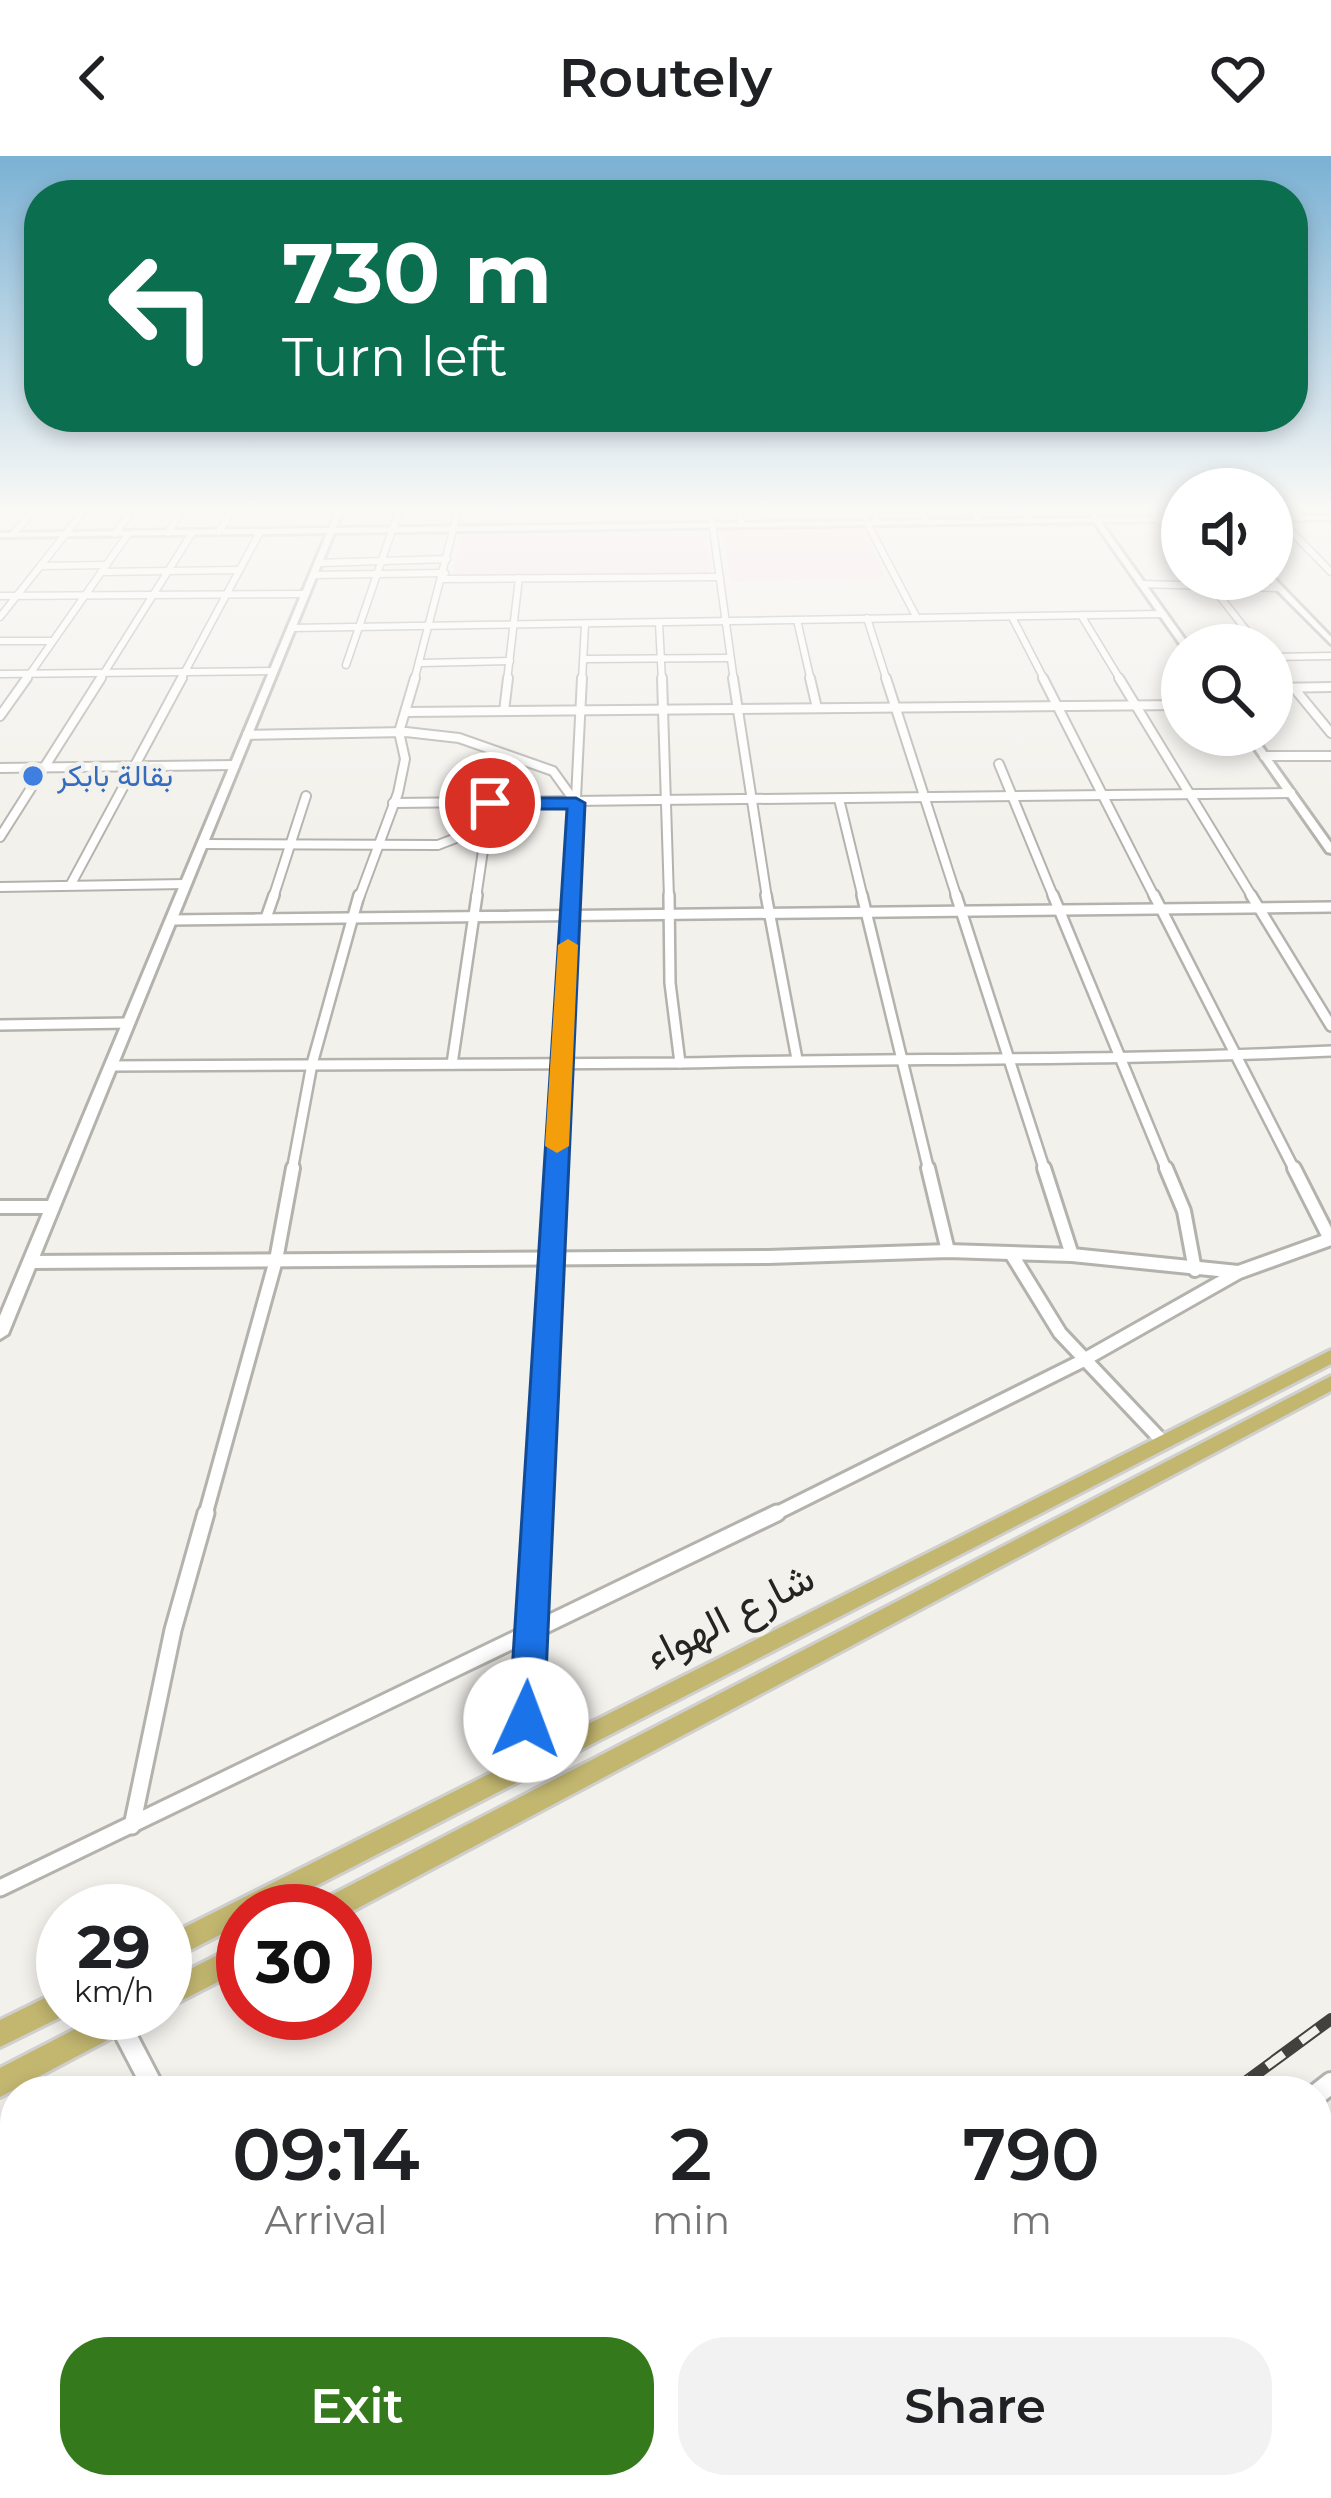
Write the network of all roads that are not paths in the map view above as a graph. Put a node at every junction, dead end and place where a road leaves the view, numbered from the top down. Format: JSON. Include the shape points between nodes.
{"nodes":[{"id":1,"x":70,"y":616,"type":"edge"},
{"id":2,"x":140,"y":616,"type":"edge"},
{"id":3,"x":214,"y":616,"type":"edge"},
{"id":4,"x":296,"y":616,"type":"edge"},
{"id":5,"x":365,"y":616,"type":"edge"},
{"id":6,"x":431,"y":616,"type":"edge"},
{"id":7,"x":514,"y":616,"type":"edge"},
{"id":8,"x":725,"y":616,"type":"edge"},
{"id":9,"x":1037,"y":616,"type":"edge"},
{"id":10,"x":1083,"y":616,"type":"edge"},
{"id":11,"x":1306,"y":616,"type":"edge"},
{"id":12,"x":1012,"y":617,"type":"junction"},
{"id":13,"x":867,"y":618,"type":"junction"},
{"id":14,"x":917,"y":618,"type":"joint"},
{"id":15,"x":797,"y":620,"type":"junction"},
{"id":16,"x":726,"y":621,"type":"junction"},
{"id":17,"x":659,"y":623,"type":"junction"},
{"id":18,"x":586,"y":624,"type":"junction"},
{"id":19,"x":513,"y":625,"type":"junction"},
{"id":20,"x":428,"y":626,"type":"junction"},
{"id":21,"x":291,"y":628,"type":"junction"},
{"id":22,"x":361,"y":628,"type":"junction"},
{"id":23,"x":0,"y":641,"type":"edge"},
{"id":24,"x":52,"y":641,"type":"junction"},
{"id":25,"x":1331,"y":642,"type":"edge"},
{"id":26,"x":1331,"y":656,"type":"edge"},
{"id":27,"x":1293,"y":657,"type":"edge"},
{"id":28,"x":664,"y":658,"type":"junction"},
{"id":29,"x":730,"y":658,"type":"junction"},
{"id":30,"x":584,"y":659,"type":"junction"},
{"id":31,"x":510,"y":661,"type":"junction"},
{"id":32,"x":421,"y":663,"type":"junction"},
{"id":33,"x":346,"y":665,"type":"dead end"},
{"id":34,"x":274,"y":671,"type":"junction"},
{"id":35,"x":184,"y":672,"type":"junction"},
{"id":36,"x":104,"y":673,"type":"junction"},
{"id":37,"x":0,"y":674,"type":"edge"},
{"id":38,"x":28,"y":674,"type":"junction"},
{"id":39,"x":1331,"y":687,"type":"edge"},
{"id":40,"x":1294,"y":688,"type":"joint"},
{"id":41,"x":1132,"y":705,"type":"junction"},
{"id":42,"x":1161,"y":705,"type":"edge"},
{"id":43,"x":1054,"y":706,"type":"junction"},
{"id":44,"x":896,"y":707,"type":"junction"},
{"id":45,"x":817,"y":708,"type":"junction"},
{"id":46,"x":736,"y":709,"type":"junction"},
{"id":47,"x":665,"y":710,"type":"junction"},
{"id":48,"x":504,"y":711,"type":"junction"},
{"id":49,"x":581,"y":711,"type":"junction"},
{"id":50,"x":408,"y":712,"type":"junction"},
{"id":51,"x":0,"y":716,"type":"edge"},
{"id":52,"x":399,"y":732,"type":"junction"},
{"id":53,"x":1331,"y":733,"type":"edge"},
{"id":54,"x":248,"y":735,"type":"junction"},
{"id":55,"x":1264,"y":756,"type":"edge"},
{"id":56,"x":1293,"y":756,"type":"edge"},
{"id":57,"x":1331,"y":756,"type":"edge"},
{"id":58,"x":999,"y":764,"type":"dead end"},
{"id":59,"x":235,"y":766,"type":"junction"},
{"id":60,"x":134,"y":767,"type":"junction"},
{"id":61,"x":0,"y":768,"type":"edge"},
{"id":62,"x":44,"y":768,"type":"junction"},
{"id":63,"x":1291,"y":794,"type":"junction"},
{"id":64,"x":1188,"y":795,"type":"junction"},
{"id":65,"x":306,"y":796,"type":"dead end"},
{"id":66,"x":1104,"y":796,"type":"junction"},
{"id":67,"x":839,"y":799,"type":"junction"},
{"id":68,"x":927,"y":800,"type":"junction"},
{"id":69,"x":1013,"y":800,"type":"junction"},
{"id":70,"x":668,"y":802,"type":"junction"},
{"id":71,"x":752,"y":802,"type":"junction"},
{"id":72,"x":393,"y":803,"type":"junction"},
{"id":73,"x":490,"y":803,"type":"junction"},
{"id":74,"x":576,"y":803,"type":"junction"},
{"id":75,"x":487,"y":826,"type":"junction"},
{"id":76,"x":0,"y":837,"type":"edge"},
{"id":77,"x":379,"y":842,"type":"junction"},
{"id":78,"x":289,"y":843,"type":"junction"},
{"id":79,"x":203,"y":844,"type":"junction"},
{"id":80,"x":1331,"y":850,"type":"edge"},
{"id":81,"x":71,"y":884,"type":"junction"},
{"id":82,"x":186,"y":884,"type":"junction"},
{"id":83,"x":0,"y":887,"type":"edge"},
{"id":84,"x":1331,"y":907,"type":"edge"},
{"id":85,"x":1258,"y":908,"type":"junction"},
{"id":86,"x":1162,"y":910,"type":"junction"},
{"id":87,"x":1061,"y":912,"type":"junction"},
{"id":88,"x":671,"y":913,"type":"junction"},
{"id":89,"x":963,"y":913,"type":"junction"},
{"id":90,"x":570,"y":914,"type":"junction"},
{"id":91,"x":871,"y":914,"type":"junction"},
{"id":92,"x":770,"y":915,"type":"junction"},
{"id":93,"x":472,"y":916,"type":"junction"},
{"id":94,"x":353,"y":917,"type":"junction"},
{"id":95,"x":266,"y":918,"type":"junction"},
{"id":96,"x":171,"y":920,"type":"junction"},
{"id":97,"x":129,"y":1023,"type":"junction"},
{"id":98,"x":0,"y":1025,"type":"edge"},
{"id":99,"x":1331,"y":1026,"type":"edge"},
{"id":100,"x":1331,"y":1052,"type":"edge"},
{"id":101,"x":1236,"y":1055,"type":"junction"},
{"id":102,"x":1010,"y":1056,"type":"junction"},
{"id":103,"x":901,"y":1058,"type":"junction"},
{"id":104,"x":797,"y":1059,"type":"junction"},
{"id":105,"x":1121,"y":1061,"type":"junction"},
{"id":106,"x":680,"y":1063,"type":"junction"},
{"id":107,"x":312,"y":1064,"type":"junction"},
{"id":108,"x":452,"y":1064,"type":"junction"},
{"id":109,"x":561,"y":1064,"type":"junction"},
{"id":110,"x":111,"y":1066,"type":"junction"},
{"id":111,"x":52,"y":1207,"type":"junction"},
{"id":112,"x":0,"y":1208,"type":"edge"},
{"id":113,"x":1330,"y":1239,"type":"edge"},
{"id":114,"x":948,"y":1251,"type":"junction"},
{"id":115,"x":1012,"y":1255,"type":"junction"},
{"id":116,"x":1072,"y":1255,"type":"junction"},
{"id":117,"x":552,"y":1258,"type":"junction"},
{"id":118,"x":276,"y":1260,"type":"junction"},
{"id":119,"x":30,"y":1262,"type":"junction"},
{"id":120,"x":1195,"y":1270,"type":"junction"},
{"id":121,"x":1239,"y":1272,"type":"junction"},
{"id":122,"x":0,"y":1334,"type":"edge"},
{"id":123,"x":1331,"y":1356,"type":"edge"},
{"id":124,"x":1080,"y":1362,"type":"junction"},
{"id":125,"x":1331,"y":1383,"type":"edge"},
{"id":126,"x":1164,"y":1442,"type":"junction"},
{"id":127,"x":530,"y":1636,"type":"junction"},
{"id":128,"x":539,"y":1757,"type":"junction"},
{"id":129,"x":131,"y":1826,"type":"junction"},
{"id":130,"x":372,"y":1887,"type":"edge"},
{"id":131,"x":0,"y":1888,"type":"edge"},
{"id":132,"x":192,"y":1936,"type":"edge"},
{"id":133,"x":36,"y":2016,"type":"edge"},
{"id":134,"x":0,"y":2034,"type":"edge"},
{"id":135,"x":82,"y":2040,"type":"edge"},
{"id":136,"x":135,"y":2040,"type":"edge"},
{"id":137,"x":13,"y":2076,"type":"edge"},
{"id":138,"x":149,"y":2076,"type":"edge"}],
"edges":[{"from":1,"to":24,"type":"street"},
{"from":2,"to":36,"type":"street"},
{"from":3,"to":35,"type":"street"},
{"from":4,"to":21,"type":"street"},
{"from":5,"to":22,"type":"street"},
{"from":6,"to":20,"type":"street"},
{"from":7,"to":19,"type":"street"},
{"from":8,"to":16,"type":"street"},
{"from":9,"to":12,"type":"street"},
{"from":10,"to":41,"type":"street"},
{"from":11,"to":25,"type":"street"},
{"from":12,"to":14,"type":"street"},
{"from":12,"to":43,"type":"street"},
{"from":13,"to":14,"type":"street"},
{"from":13,"to":15,"type":"street"},
{"from":13,"to":44,"type":"street"},
{"from":15,"to":16,"type":"street"},
{"from":15,"to":45,"type":"street"},
{"from":16,"to":17,"type":"street"},
{"from":16,"to":29,"type":"street"},
{"from":17,"to":18,"type":"street"},
{"from":17,"to":28,"type":"street"},
{"from":18,"to":19,"type":"street"},
{"from":18,"to":30,"type":"street"},
{"from":19,"to":20,"type":"street"},
{"from":19,"to":31,"type":"street"},
{"from":20,"to":22,"type":"street"},
{"from":20,"to":32,"type":"street"},
{"from":21,"to":22,"type":"street"},
{"from":21,"to":34,"type":"street"},
{"from":22,"to":33,"type":"street"},
{"from":23,"to":24,"type":"street"},
{"from":24,"to":38,"type":"street"},
{"from":26,"to":27,"type":"street"},
{"from":28,"to":29,"type":"street"},
{"from":28,"to":30,"type":"street"},
{"from":28,"to":47,"type":"street"},
{"from":29,"to":46,"type":"street"},
{"from":30,"to":49,"type":"street"},
{"from":31,"to":32,"type":"street"},
{"from":31,"to":48,"type":"street"},
{"from":32,"to":50,"type":"street"},
{"from":34,"to":35,"type":"street"},
{"from":34,"to":54,"type":"street"},
{"from":35,"to":36,"type":"street"},
{"from":35,"to":60,"type":"street"},
{"from":36,"to":38,"type":"street"},
{"from":36,"to":62,"type":"street"},
{"from":37,"to":38,"type":"street"},
{"from":38,"to":51,"type":"street"},
{"from":39,"to":40,"type":"street"},
{"from":40,"to":53,"type":"street"},
{"from":41,"to":42,"type":"street"},
{"from":41,"to":43,"type":"street"},
{"from":41,"to":64,"type":"street"},
{"from":43,"to":44,"type":"street"},
{"from":43,"to":66,"type":"street"},
{"from":44,"to":45,"type":"street"},
{"from":44,"to":68,"type":"street"},
{"from":45,"to":46,"type":"street"},
{"from":46,"to":47,"type":"street"},
{"from":46,"to":71,"type":"street"},
{"from":47,"to":49,"type":"street"},
{"from":47,"to":70,"type":"street"},
{"from":48,"to":49,"type":"street"},
{"from":48,"to":50,"type":"street"},
{"from":49,"to":74,"type":"street"},
{"from":50,"to":52,"type":"street"},
{"from":52,"to":54,"type":"street"},
{"from":52,"to":72,"type":"street","via":[[405,759]]},
{"from":52,"to":74,"type":"street","via":[[473,741],[553,771]]},
{"from":54,"to":59,"type":"street"},
{"from":55,"to":63,"type":"street"},
{"from":56,"to":57,"type":"street"},
{"from":58,"to":69,"type":"street"},
{"from":59,"to":60,"type":"street"},
{"from":59,"to":79,"type":"street"},
{"from":60,"to":62,"type":"street"},
{"from":60,"to":81,"type":"street"},
{"from":61,"to":62,"type":"street"},
{"from":62,"to":76,"type":"street"},
{"from":63,"to":64,"type":"street"},
{"from":63,"to":80,"type":"street"},
{"from":64,"to":66,"type":"street"},
{"from":64,"to":85,"type":"street"},
{"from":65,"to":78,"type":"street"},
{"from":66,"to":69,"type":"street"},
{"from":66,"to":86,"type":"street"},
{"from":67,"to":68,"type":"street"},
{"from":67,"to":71,"type":"street"},
{"from":67,"to":91,"type":"street"},
{"from":68,"to":69,"type":"street"},
{"from":68,"to":89,"type":"street"},
{"from":69,"to":87,"type":"street"},
{"from":70,"to":71,"type":"street"},
{"from":70,"to":74,"type":"street"},
{"from":70,"to":88,"type":"street"},
{"from":71,"to":92,"type":"street"},
{"from":72,"to":73,"type":"street"},
{"from":72,"to":77,"type":"street"},
{"from":73,"to":74,"type":"street"},
{"from":73,"to":75,"type":"street"},
{"from":74,"to":90,"type":"street"},
{"from":75,"to":77,"type":"street","via":[[438,844]]},
{"from":75,"to":93,"type":"street"},
{"from":77,"to":78,"type":"street"},
{"from":77,"to":94,"type":"street"},
{"from":78,"to":79,"type":"street"},
{"from":78,"to":95,"type":"street"},
{"from":79,"to":82,"type":"street"},
{"from":81,"to":82,"type":"street"},
{"from":81,"to":83,"type":"street"},
{"from":82,"to":96,"type":"street"},
{"from":84,"to":85,"type":"street"},
{"from":85,"to":86,"type":"street"},
{"from":85,"to":99,"type":"street"},
{"from":86,"to":87,"type":"street"},
{"from":86,"to":101,"type":"street"},
{"from":87,"to":89,"type":"street"},
{"from":87,"to":105,"type":"street"},
{"from":88,"to":90,"type":"street"},
{"from":88,"to":92,"type":"street"},
{"from":88,"to":106,"type":"street"},
{"from":89,"to":91,"type":"street"},
{"from":89,"to":102,"type":"street"},
{"from":90,"to":93,"type":"street"},
{"from":90,"to":109,"type":"street"},
{"from":91,"to":92,"type":"street"},
{"from":91,"to":103,"type":"street"},
{"from":92,"to":104,"type":"street"},
{"from":93,"to":94,"type":"street"},
{"from":93,"to":108,"type":"street"},
{"from":94,"to":95,"type":"street"},
{"from":94,"to":107,"type":"street"},
{"from":95,"to":96,"type":"street"},
{"from":96,"to":97,"type":"street"},
{"from":97,"to":98,"type":"street"},
{"from":97,"to":110,"type":"street"},
{"from":100,"to":101,"type":"street"},
{"from":101,"to":105,"type":"street"},
{"from":101,"to":113,"type":"street"},
{"from":102,"to":103,"type":"street"},
{"from":102,"to":105,"type":"street"},
{"from":102,"to":116,"type":"street"},
{"from":103,"to":104,"type":"street"},
{"from":103,"to":114,"type":"street"},
{"from":104,"to":106,"type":"street"},
{"from":105,"to":120,"type":"street","via":[[1184,1211]]},
{"from":106,"to":109,"type":"street"},
{"from":107,"to":108,"type":"street"},
{"from":107,"to":110,"type":"street"},
{"from":107,"to":118,"type":"street"},
{"from":108,"to":109,"type":"street"},
{"from":109,"to":117,"type":"street"},
{"from":110,"to":111,"type":"street"},
{"from":111,"to":112,"type":"street"},
{"from":111,"to":119,"type":"street"},
{"from":113,"to":121,"type":"street"},
{"from":114,"to":115,"type":"street"},
{"from":114,"to":117,"type":"street"},
{"from":115,"to":116,"type":"street"},
{"from":115,"to":124,"type":"street"},
{"from":116,"to":120,"type":"street"},
{"from":117,"to":118,"type":"street"},
{"from":117,"to":127,"type":"street"},
{"from":118,"to":119,"type":"street"},
{"from":118,"to":129,"type":"street","via":[[173,1630]]},
{"from":119,"to":122,"type":"street"},
{"from":120,"to":121,"type":"street"},
{"from":121,"to":124,"type":"street"},
{"from":123,"to":126,"type":"main road","name":"شارع الهواء"},
{"from":124,"to":126,"type":"street"},
{"from":124,"to":127,"type":"street"},
{"from":125,"to":130,"type":"main road","name":"شارع الهواء"},
{"from":126,"to":128,"type":"main road","name":"شارع الهواء"},
{"from":127,"to":128,"type":"street","via":[[526,1720]]},
{"from":127,"to":129,"type":"street"},
{"from":128,"to":132,"type":"main road","name":"شارع الهواء"},
{"from":129,"to":131,"type":"street"},
{"from":133,"to":134,"type":"main road"},
{"from":135,"to":137,"type":"main road"},
{"from":136,"to":138,"type":"street"}]}
